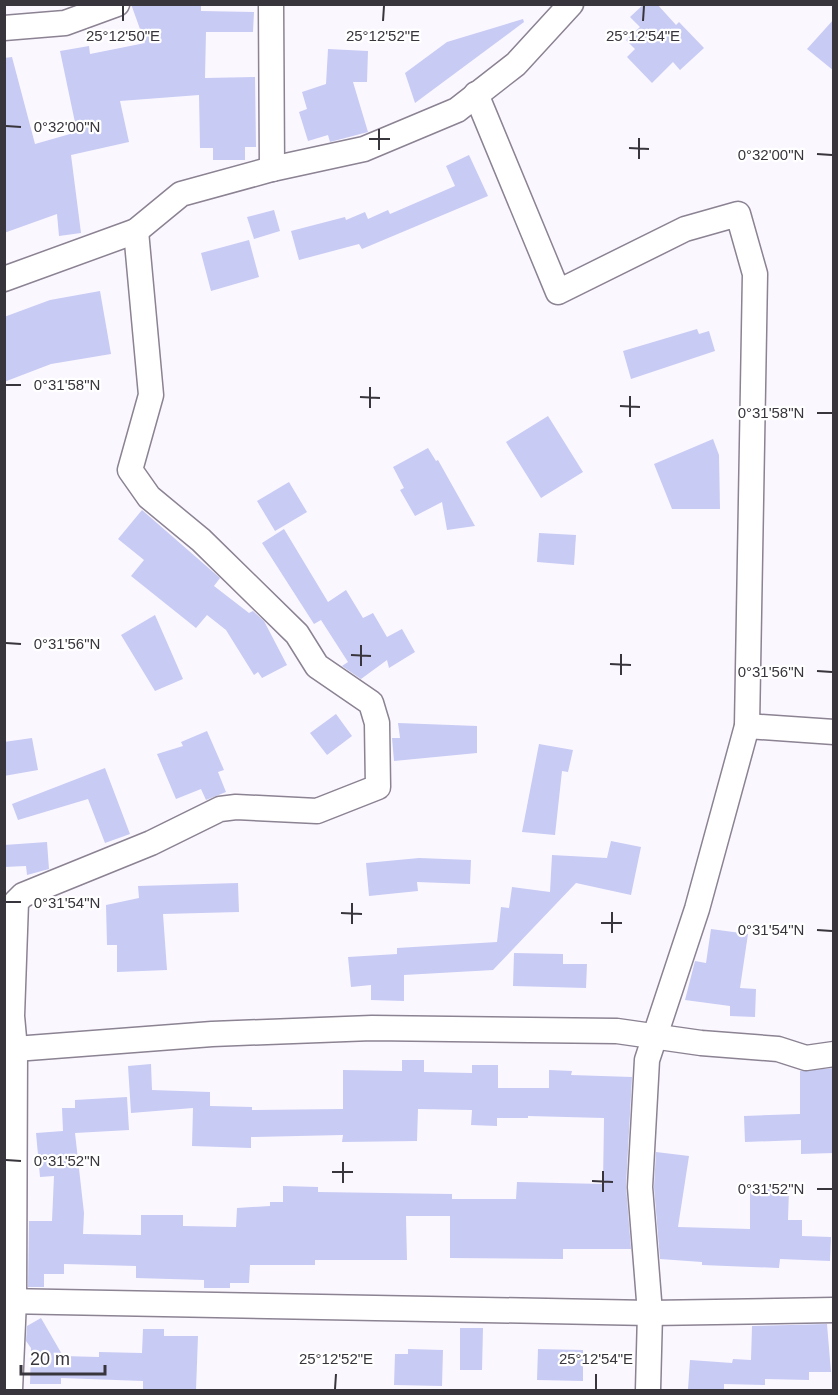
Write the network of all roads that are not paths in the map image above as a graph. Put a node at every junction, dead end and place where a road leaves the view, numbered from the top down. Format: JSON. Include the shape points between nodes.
{"nodes":[{"id":1,"x":117,"y":4,"type":"edge"},
{"id":2,"x":271,"y":4,"type":"edge"},
{"id":3,"x":571,"y":4,"type":"edge"},
{"id":4,"x":4,"y":28,"type":"edge"},
{"id":5,"x":476,"y":94,"type":"junction"},
{"id":6,"x":272,"y":169,"type":"junction"},
{"id":7,"x":136,"y":231,"type":"junction"},
{"id":8,"x":4,"y":279,"type":"edge"},
{"id":9,"x":747,"y":726,"type":"junction"},
{"id":10,"x":834,"y":732,"type":"edge"},
{"id":11,"x":617,"y":1031,"type":"junction"},
{"id":12,"x":655,"y":1035,"type":"junction"},
{"id":13,"x":15,"y":1048,"type":"junction"},
{"id":14,"x":834,"y":1054,"type":"edge"},
{"id":15,"x":647,"y":1060,"type":"junction"},
{"id":16,"x":9,"y":1300,"type":"edge"},
{"id":17,"x":834,"y":1310,"type":"edge"},
{"id":18,"x":650,"y":1313,"type":"junction"},
{"id":19,"x":10,"y":1390,"type":"edge"},
{"id":20,"x":648,"y":1390,"type":"edge"}],
"edges":[{"from":1,"to":4,"type":"street","via":[[65,23]]},
{"from":2,"to":6,"type":"street"},
{"from":3,"to":5,"type":"street","via":[[516,64]]},
{"from":5,"to":6,"type":"street","via":[[457,110],[364,149]]},
{"from":5,"to":9,"type":"street","via":[[558,292],[685,229],[738,214],[754,274]]},
{"from":6,"to":7,"type":"street","via":[[181,194]]},
{"from":7,"to":8,"type":"street"},
{"from":7,"to":13,"type":"street","via":[[151,395],[130,470],[149,496],[201,540],[297,634],[317,666],[371,703],[377,723],[378,787],[317,811],[220,809],[151,843],[22,895],[16,902],[12,1016]]},
{"from":9,"to":10,"type":"street"},
{"from":9,"to":12,"type":"street","via":[[697,909]]},
{"from":11,"to":12,"type":"street"},
{"from":11,"to":13,"type":"street","via":[[372,1028]]},
{"from":11,"to":15,"type":"street"},
{"from":12,"to":14,"type":"street","via":[[778,1049],[806,1058]]},
{"from":12,"to":15,"type":"street"},
{"from":13,"to":16,"type":"street"},
{"from":15,"to":18,"type":"street","via":[[640,1187]]},
{"from":16,"to":18,"type":"street"},
{"from":16,"to":19,"type":"street"},
{"from":17,"to":18,"type":"street"},
{"from":18,"to":20,"type":"street"}]}
